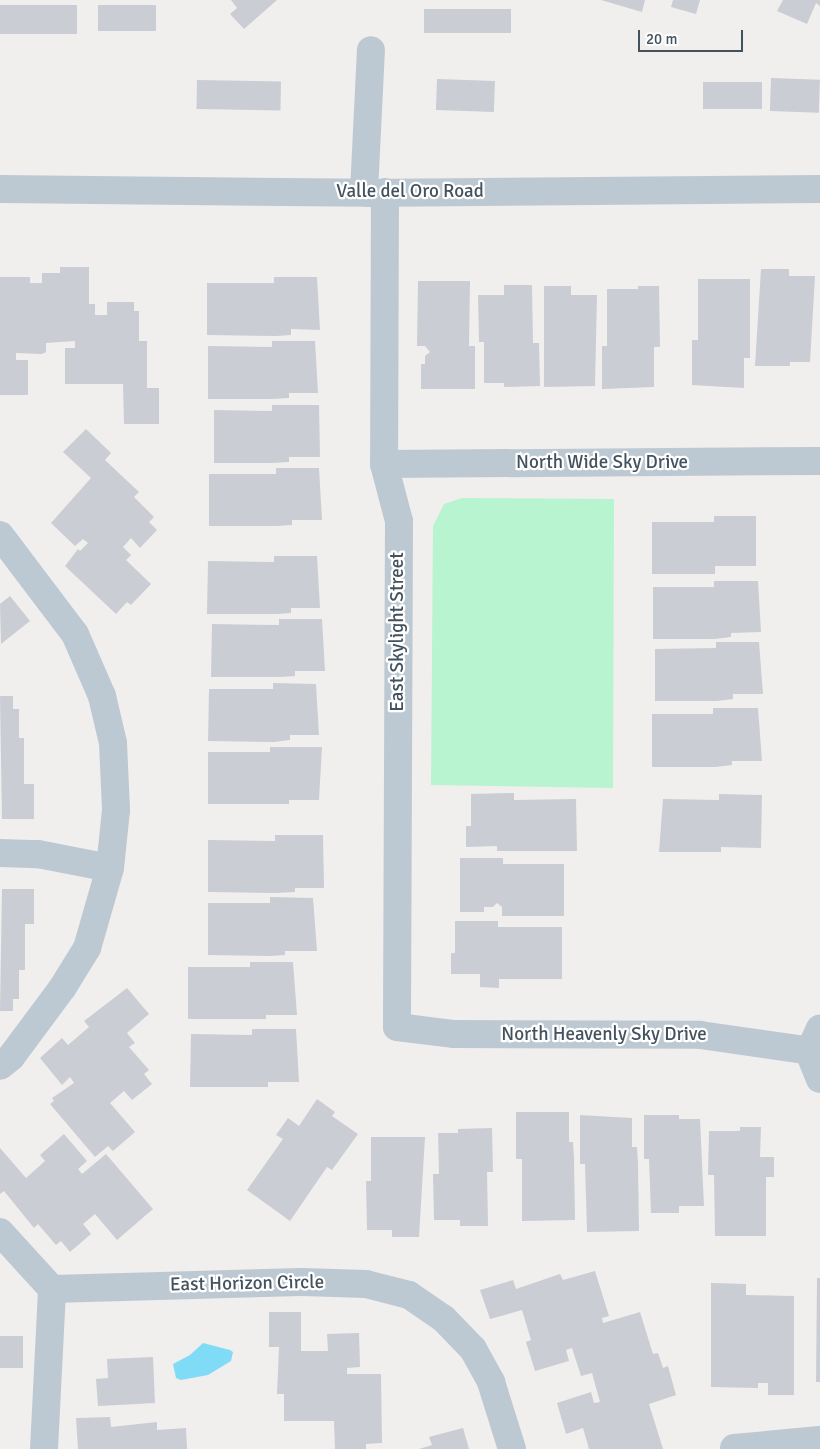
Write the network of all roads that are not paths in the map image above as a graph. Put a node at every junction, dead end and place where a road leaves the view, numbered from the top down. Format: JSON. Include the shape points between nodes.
{"nodes":[{"id":1,"x":371,"y":50,"type":"dead end"},
{"id":2,"x":0,"y":189,"type":"edge"},
{"id":3,"x":820,"y":189,"type":"edge"},
{"id":4,"x":375,"y":192,"type":"junction"},
{"id":5,"x":820,"y":461,"type":"edge"},
{"id":6,"x":384,"y":464,"type":"junction"},
{"id":7,"x":0,"y":535,"type":"edge"},
{"id":8,"x":0,"y":853,"type":"edge"},
{"id":9,"x":110,"y":868,"type":"junction"},
{"id":10,"x":398,"y":1027,"type":"joint"},
{"id":11,"x":816,"y":1044,"type":"edge"},
{"id":12,"x":0,"y":1066,"type":"edge"},
{"id":13,"x":820,"y":1079,"type":"edge"},
{"id":14,"x":0,"y":1232,"type":"edge"},
{"id":15,"x":52,"y":1289,"type":"junction"},
{"id":16,"x":820,"y":1440,"type":"edge"},
{"id":17,"x":734,"y":1448,"type":"edge"},
{"id":18,"x":44,"y":1449,"type":"edge"},
{"id":19,"x":512,"y":1449,"type":"edge"}],
"edges":[{"from":1,"to":4,"type":"street"},
{"from":2,"to":4,"type":"street","name":"Valle del Oro Road"},
{"from":3,"to":4,"type":"street","name":"Valle del Oro Road"},
{"from":4,"to":6,"type":"street","name":"East Skylight Street","via":[[386,240]]},
{"from":5,"to":6,"type":"street","name":"North Wide Sky Drive"},
{"from":6,"to":10,"type":"street","name":"East Skylight Street","via":[[399,521]]},
{"from":7,"to":9,"type":"street","via":[[75,634],[102,696],[113,743],[116,810]]},
{"from":8,"to":9,"type":"street","via":[[38,854]]},
{"from":9,"to":12,"type":"street","via":[[86,948],[63,987]]},
{"from":10,"to":11,"type":"street","name":"North Heavenly Sky Drive","via":[[453,1034],[700,1035]]},
{"from":11,"to":13,"type":"street","name":"North Heavenly Sky Drive"},
{"from":14,"to":15,"type":"street"},
{"from":15,"to":18,"type":"street"},
{"from":15,"to":19,"type":"street","name":"East Horizon Circle","via":[[302,1282],[366,1284],[409,1295],[444,1319],[473,1350],[491,1382]]},
{"from":16,"to":17,"type":"street"}]}
